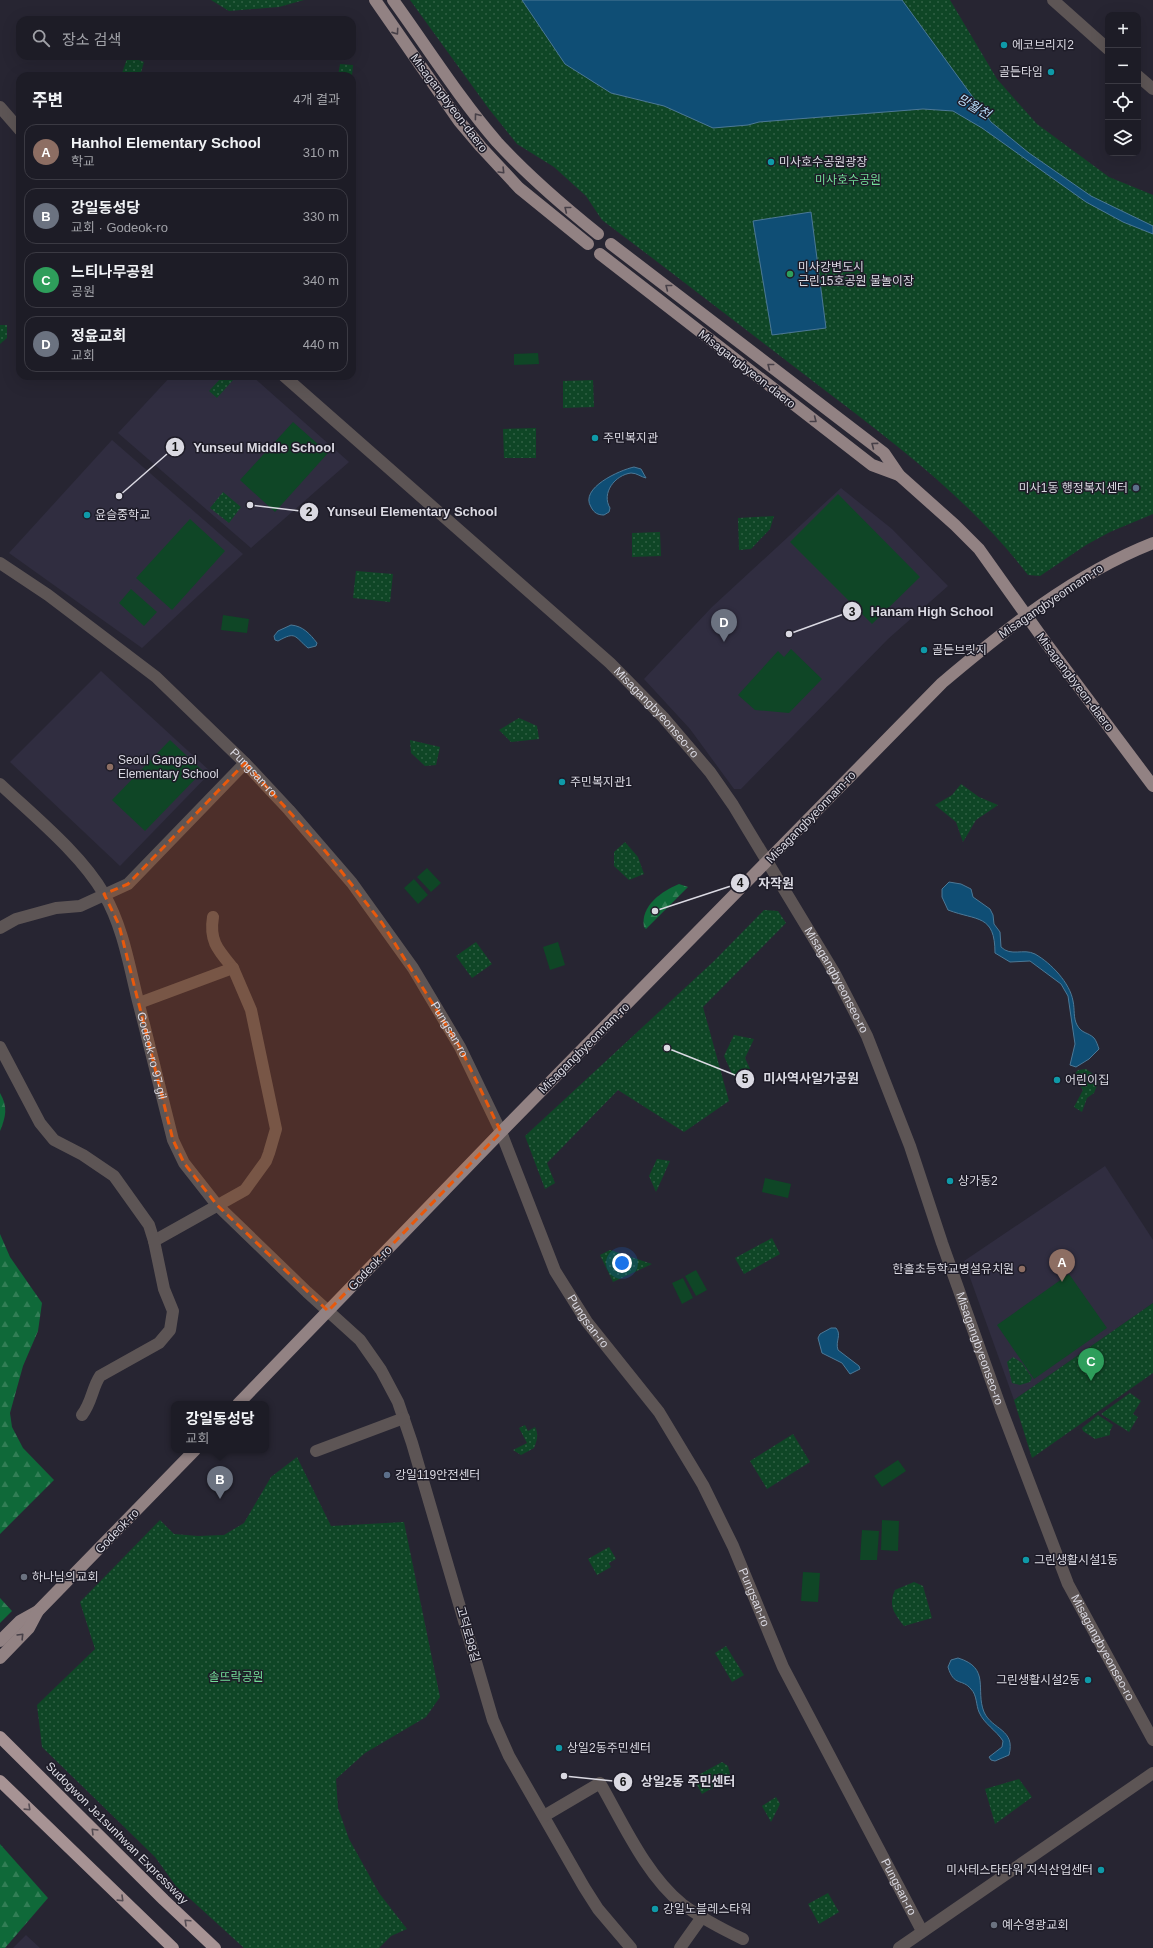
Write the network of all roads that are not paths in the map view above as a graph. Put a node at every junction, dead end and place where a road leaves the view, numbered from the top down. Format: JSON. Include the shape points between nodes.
{"nodes":[{"id":1,"x":375,"y":0,"type":"edge"},
{"id":2,"x":393,"y":0,"type":"edge"},
{"id":3,"x":1052,"y":0,"type":"edge"},
{"id":4,"x":1107,"y":48,"type":"edge"},
{"id":5,"x":1141,"y":79,"type":"edge"},
{"id":6,"x":1153,"y":89,"type":"edge"},
{"id":7,"x":0,"y":107,"type":"edge"},
{"id":8,"x":16,"y":125,"type":"edge"},
{"id":9,"x":598,"y":234,"type":"dead end"},
{"id":10,"x":588,"y":244,"type":"dead end"},
{"id":11,"x":611,"y":244,"type":"dead end"},
{"id":12,"x":600,"y":254,"type":"dead end"},
{"id":13,"x":289,"y":380,"type":"edge"},
{"id":14,"x":899,"y":475,"type":"junction"},
{"id":15,"x":1153,"y":543,"type":"edge"},
{"id":16,"x":0,"y":563,"type":"edge"},
{"id":17,"x":1026,"y":616,"type":"junction"},
{"id":18,"x":245,"y":763,"type":"junction"},
{"id":19,"x":0,"y":784,"type":"edge"},
{"id":20,"x":1153,"y":786,"type":"edge"},
{"id":21,"x":767,"y":862,"type":"junction"},
{"id":22,"x":104,"y":894,"type":"junction"},
{"id":23,"x":212,"y":916,"type":"dead end"},
{"id":24,"x":0,"y":928,"type":"edge"},
{"id":25,"x":233,"y":968,"type":"junction"},
{"id":26,"x":139,"y":1003,"type":"junction"},
{"id":27,"x":0,"y":1047,"type":"edge"},
{"id":28,"x":501,"y":1132,"type":"junction"},
{"id":29,"x":217,"y":1205,"type":"junction"},
{"id":30,"x":154,"y":1241,"type":"junction"},
{"id":31,"x":328,"y":1311,"type":"junction"},
{"id":32,"x":241,"y":1401,"type":"edge"},
{"id":33,"x":82,"y":1414,"type":"dead end"},
{"id":34,"x":404,"y":1418,"type":"junction"},
{"id":35,"x":316,"y":1451,"type":"dead end"},
{"id":36,"x":192,"y":1453,"type":"edge"},
{"id":37,"x":38,"y":1611,"type":"junction"},
{"id":38,"x":0,"y":1641,"type":"edge"},
{"id":39,"x":0,"y":1658,"type":"edge"},
{"id":40,"x":0,"y":1737,"type":"edge"},
{"id":41,"x":1153,"y":1740,"type":"edge"},
{"id":42,"x":1153,"y":1773,"type":"edge"},
{"id":43,"x":0,"y":1781,"type":"edge"},
{"id":44,"x":544,"y":1816,"type":"junction"},
{"id":45,"x":702,"y":1916,"type":"junction"},
{"id":46,"x":922,"y":1931,"type":"junction"},
{"id":47,"x":743,"y":1939,"type":"dead end"},
{"id":48,"x":173,"y":1948,"type":"edge"},
{"id":49,"x":215,"y":1948,"type":"edge"},
{"id":50,"x":631,"y":1948,"type":"edge"},
{"id":51,"x":680,"y":1948,"type":"edge"},
{"id":52,"x":899,"y":1948,"type":"edge"}],
"edges":[{"from":1,"to":10,"type":"main road","name":"Misagangbyeon-daero","one_way":true,"via":[[480,147],[519,188]]},
{"from":9,"to":2,"type":"main road","name":"Misagangbyeon-daero","one_way":true,"via":[[560,203],[497,142]]},
{"from":3,"to":4,"type":"street"},
{"from":5,"to":6,"type":"street"},
{"from":7,"to":8,"type":"street"},
{"from":14,"to":11,"type":"main road","name":"Misagangbyeon-daero","one_way":true,"via":[[884,453]]},
{"from":12,"to":14,"type":"main road","name":"Misagangbyeon-daero","one_way":true,"via":[[872,465]]},
{"from":13,"to":21,"type":"street","name":"Misagangbyeonseo-ro","via":[[522,585],[657,710],[710,772]]},
{"from":14,"to":17,"type":"main road","name":"Misagangbyeon-daero","via":[[956,525],[979,550]]},
{"from":15,"to":17,"type":"main road","name":"Misagangbyeonnam-ro","via":[[1092,572]]},
{"from":16,"to":18,"type":"street","name":"Pungsan-ro","via":[[48,595],[156,677]]},
{"from":17,"to":20,"type":"main road","name":"Misagangbyeon-daero"},
{"from":17,"to":21,"type":"main road","name":"Misagangbyeonnam-ro","via":[[1000,634],[942,684]]},
{"from":18,"to":22,"type":"street","via":[[128,884]]},
{"from":18,"to":28,"type":"street","name":"Pungsan-ro","via":[[326,852],[382,923],[413,968],[460,1047]]},
{"from":19,"to":22,"type":"street","name":"Godeok-ro 97-gil","via":[[81,862]]},
{"from":21,"to":28,"type":"main road","name":"Misagangbyeonnam-ro"},
{"from":21,"to":41,"type":"street","name":"Misagangbyeonseo-ro","via":[[834,972],[867,1036],[910,1146],[1002,1411],[1065,1577]]},
{"from":22,"to":24,"type":"street","via":[[80,906],[56,908],[16,919]]},
{"from":22,"to":26,"type":"street","name":"Godeok-ro 97-gil","via":[[119,926]]},
{"from":23,"to":25,"type":"street","via":[[210,931],[217,948]]},
{"from":25,"to":26,"type":"street"},
{"from":25,"to":29,"type":"street","via":[[251,1010],[276,1129],[266,1161],[245,1190]]},
{"from":26,"to":29,"type":"street","name":"Godeok-ro 97-gil","via":[[173,1140],[184,1163]]},
{"from":27,"to":30,"type":"street","via":[[40,1123],[54,1140],[83,1155],[114,1176],[148,1225]]},
{"from":28,"to":31,"type":"main road","name":"Godeok-ro"},
{"from":28,"to":46,"type":"street","name":"Pungsan-ro","via":[[555,1271],[587,1322],[659,1412],[703,1485],[733,1546],[783,1667]]},
{"from":29,"to":30,"type":"street"},
{"from":29,"to":31,"type":"street","name":"Godeok-ro 97-gil"},
{"from":30,"to":33,"type":"street","via":[[164,1289],[172,1311],[170,1330],[159,1343],[100,1376],[94,1385],[89,1406]]},
{"from":31,"to":32,"type":"main road","name":"Godeok-ro"},
{"from":31,"to":34,"type":"street","name":"고덕로98길","via":[[360,1340],[371,1354],[393,1391]]},
{"from":34,"to":35,"type":"street"},
{"from":34,"to":44,"type":"street","name":"고덕로98길","via":[[434,1512],[492,1720],[509,1756]]},
{"from":36,"to":37,"type":"main road","name":"Godeok-ro"},
{"from":37,"to":38,"type":"main road","name":"Godeok-ro","via":[[20,1621]]},
{"from":39,"to":37,"type":"main road","name":"Godeok-ro","one_way":true,"via":[[29,1628]]},
{"from":49,"to":40,"type":"highway","name":"Sudogwon Je1sunhwan Expressway","one_way":true},
{"from":42,"to":46,"type":"street"},
{"from":43,"to":48,"type":"highway","one_way":true},
{"from":44,"to":45,"type":"street","via":[[600,1783],[652,1872],[682,1904]]},
{"from":44,"to":50,"type":"street","name":"고덕로98길","via":[[598,1909]]},
{"from":45,"to":47,"type":"street"},
{"from":45,"to":51,"type":"street"},
{"from":46,"to":52,"type":"street"}]}
